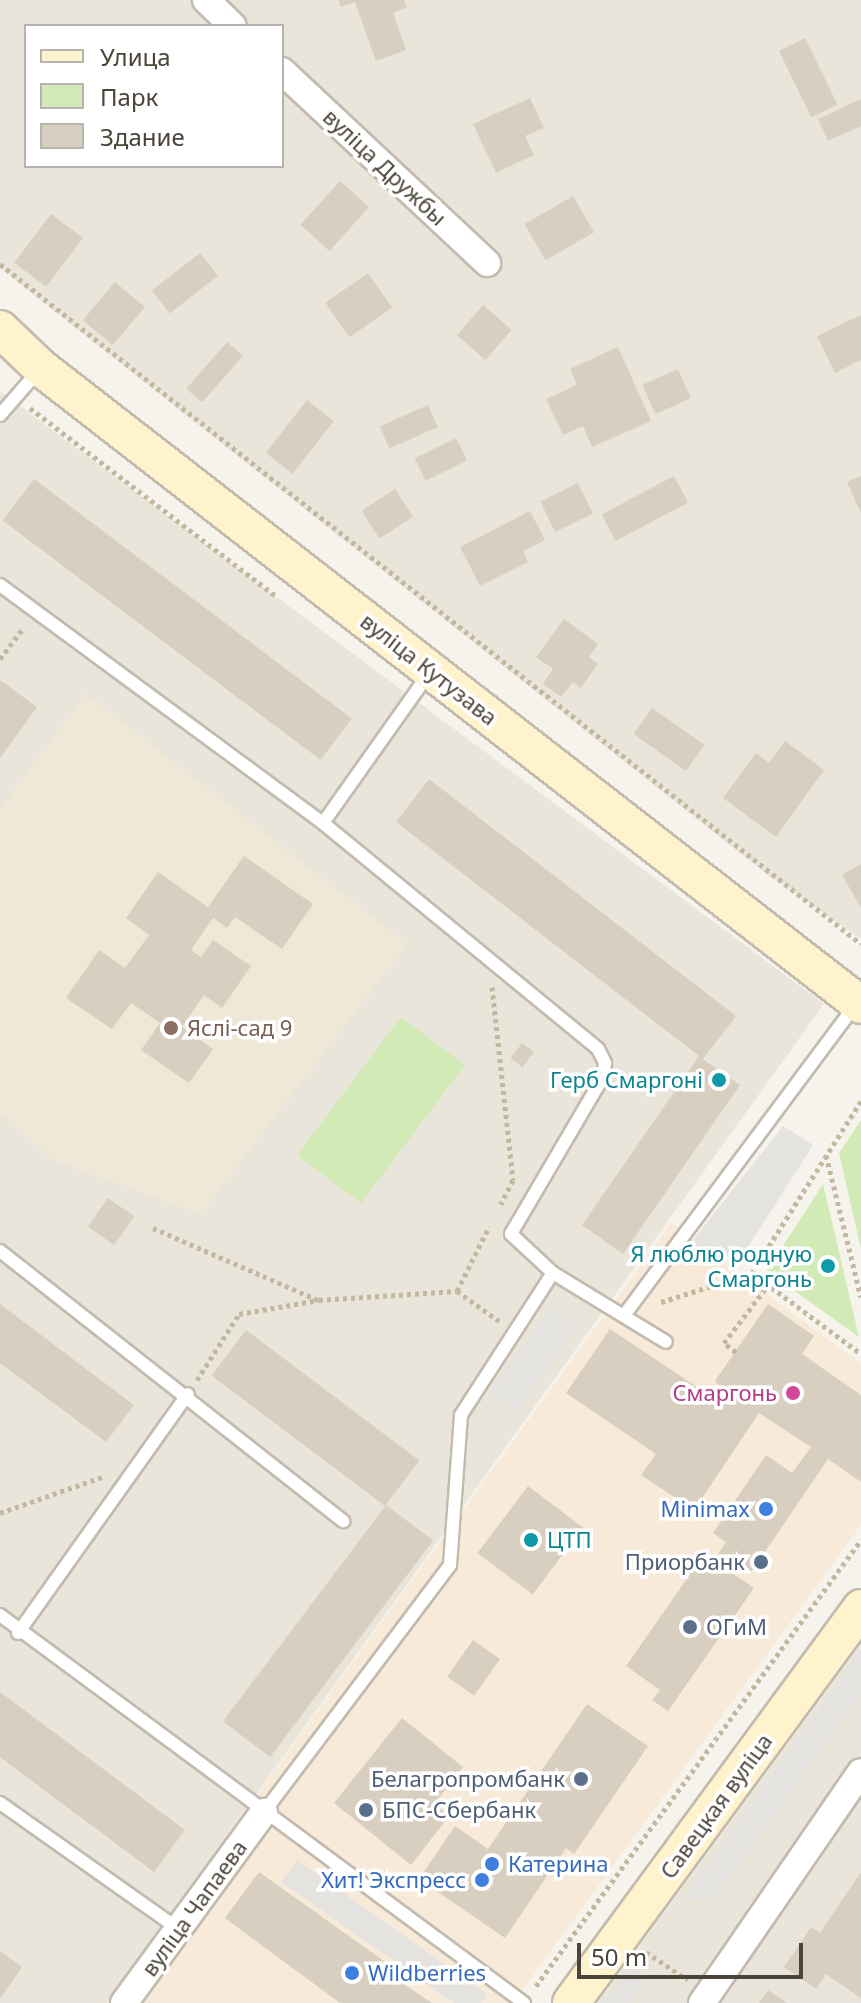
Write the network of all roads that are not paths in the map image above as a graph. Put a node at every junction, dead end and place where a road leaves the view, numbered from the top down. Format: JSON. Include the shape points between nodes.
{"nodes":[{"id":1,"x":206,"y":0,"type":"edge"},
{"id":2,"x":231,"y":24,"type":"edge"},
{"id":3,"x":284,"y":73,"type":"edge"},
{"id":4,"x":487,"y":263,"type":"dead end"},
{"id":5,"x":0,"y":329,"type":"edge"},
{"id":6,"x":41,"y":368,"type":"junction"},
{"id":7,"x":0,"y":415,"type":"edge"},
{"id":8,"x":0,"y":585,"type":"edge"},
{"id":9,"x":431,"y":670,"type":"junction"},
{"id":10,"x":323,"y":823,"type":"junction"},
{"id":11,"x":859,"y":1004,"type":"edge"},
{"id":12,"x":0,"y":1251,"type":"edge"},
{"id":13,"x":553,"y":1273,"type":"junction"},
{"id":14,"x":625,"y":1314,"type":"junction"},
{"id":15,"x":666,"y":1342,"type":"dead end"},
{"id":16,"x":188,"y":1394,"type":"junction"},
{"id":17,"x":343,"y":1521,"type":"dead end"},
{"id":18,"x":861,"y":1608,"type":"edge"},
{"id":19,"x":0,"y":1615,"type":"edge"},
{"id":20,"x":18,"y":1633,"type":"junction"},
{"id":21,"x":861,"y":1772,"type":"edge"},
{"id":22,"x":0,"y":1803,"type":"edge"},
{"id":23,"x":264,"y":1812,"type":"junction"},
{"id":24,"x":180,"y":1930,"type":"junction"},
{"id":25,"x":124,"y":2003,"type":"edge"},
{"id":26,"x":524,"y":2003,"type":"edge"},
{"id":27,"x":571,"y":2003,"type":"edge"},
{"id":28,"x":702,"y":2003,"type":"edge"}],
"edges":[{"from":1,"to":2,"type":"street"},
{"from":3,"to":4,"type":"street","name":"вуліца Дружбы"},
{"from":5,"to":6,"type":"main road","name":"вуліца Кутузава"},
{"from":6,"to":7,"type":"lane"},
{"from":6,"to":9,"type":"main road","name":"вуліца Кутузава"},
{"from":8,"to":10,"type":"lane"},
{"from":9,"to":10,"type":"lane"},
{"from":9,"to":11,"type":"main road","name":"вуліца Кутузава"},
{"from":10,"to":13,"type":"lane","via":[[598,1049],[605,1063],[511,1234]]},
{"from":11,"to":14,"type":"lane"},
{"from":12,"to":16,"type":"lane"},
{"from":13,"to":14,"type":"lane"},
{"from":13,"to":23,"type":"lane","via":[[461,1415],[450,1565]]},
{"from":14,"to":15,"type":"lane"},
{"from":16,"to":17,"type":"lane"},
{"from":16,"to":20,"type":"lane"},
{"from":18,"to":27,"type":"main road","name":"Савецкая вуліца"},
{"from":19,"to":20,"type":"lane"},
{"from":20,"to":23,"type":"lane"},
{"from":21,"to":28,"type":"street"},
{"from":22,"to":24,"type":"lane"},
{"from":23,"to":24,"type":"street","name":"вуліца Чапаева"},
{"from":23,"to":26,"type":"lane"},
{"from":24,"to":25,"type":"street","name":"вуліца Чапаева"}]}
